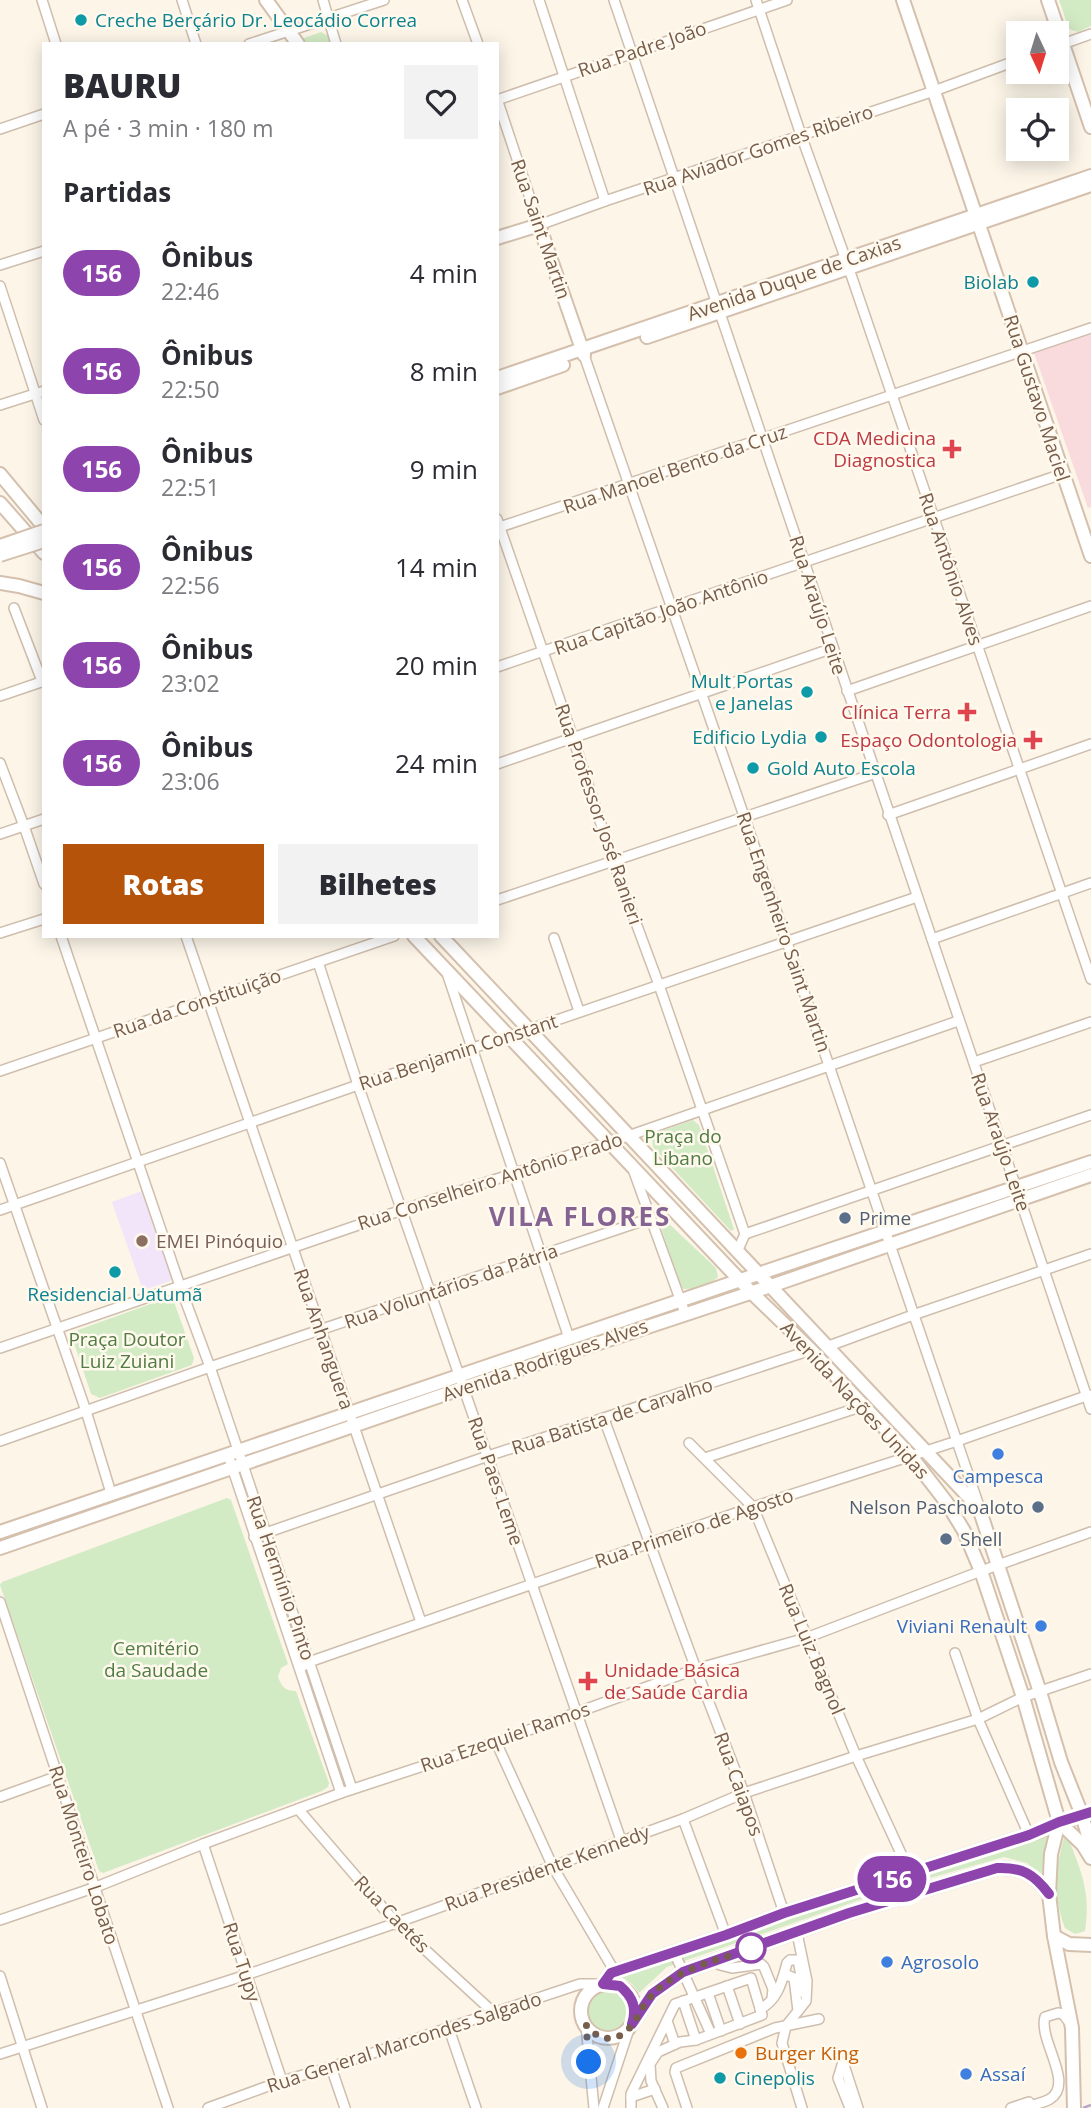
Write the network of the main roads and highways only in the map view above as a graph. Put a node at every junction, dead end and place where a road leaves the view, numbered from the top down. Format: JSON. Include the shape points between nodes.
{"nodes":[{"id":1,"x":266,"y":0,"type":"edge"},
{"id":2,"x":904,"y":0,"type":"edge"},
{"id":3,"x":1048,"y":0,"type":"edge"},
{"id":4,"x":1054,"y":21,"type":"edge"},
{"id":5,"x":297,"y":42,"type":"edge"},
{"id":6,"x":1069,"y":69,"type":"edge"},
{"id":7,"x":1091,"y":128,"type":"edge"},
{"id":8,"x":1091,"y":176,"type":"edge"},
{"id":9,"x":1091,"y":185,"type":"edge"},
{"id":10,"x":977,"y":220,"type":"junction"},
{"id":11,"x":539,"y":225,"type":"joint"},
{"id":12,"x":499,"y":237,"type":"edge"},
{"id":13,"x":584,"y":354,"type":"junction"},
{"id":14,"x":499,"y":377,"type":"edge"},
{"id":15,"x":499,"y":387,"type":"edge"},
{"id":16,"x":0,"y":474,"type":"edge"},
{"id":17,"x":0,"y":503,"type":"edge"},
{"id":18,"x":30,"y":509,"type":"junction"},
{"id":19,"x":42,"y":516,"type":"edge"},
{"id":20,"x":42,"y":526,"type":"edge"},
{"id":21,"x":42,"y":530,"type":"edge"},
{"id":22,"x":42,"y":542,"type":"edge"},
{"id":23,"x":0,"y":546,"type":"edge"},
{"id":24,"x":42,"y":551,"type":"edge"},
{"id":25,"x":0,"y":555,"type":"edge"},
{"id":26,"x":1091,"y":556,"type":"edge"},
{"id":27,"x":0,"y":583,"type":"edge"},
{"id":28,"x":42,"y":592,"type":"edge"},
{"id":29,"x":416,"y":938,"type":"edge"},
{"id":30,"x":443,"y":938,"type":"edge"},
{"id":31,"x":1091,"y":1162,"type":"edge"},
{"id":32,"x":1091,"y":1175,"type":"edge"},
{"id":33,"x":1018,"y":1194,"type":"junction"},
{"id":34,"x":887,"y":1238,"type":"junction"},
{"id":35,"x":758,"y":1274,"type":"junction"},
{"id":36,"x":741,"y":1280,"type":"junction"},
{"id":37,"x":771,"y":1286,"type":"junction"},
{"id":38,"x":751,"y":1292,"type":"junction"},
{"id":39,"x":682,"y":1308,"type":"junction"},
{"id":40,"x":461,"y":1382,"type":"junction"},
{"id":41,"x":235,"y":1460,"type":"junction"},
{"id":42,"x":0,"y":1532,"type":"edge"},
{"id":43,"x":0,"y":1548,"type":"edge"},
{"id":44,"x":1086,"y":1813,"type":"edge"},
{"id":45,"x":1059,"y":1822,"type":"junction"},
{"id":46,"x":1091,"y":1846,"type":"edge"},
{"id":47,"x":1091,"y":1858,"type":"edge"},
{"id":48,"x":1049,"y":1894,"type":"junction"},
{"id":49,"x":1054,"y":1936,"type":"junction"},
{"id":50,"x":1091,"y":1945,"type":"edge"},
{"id":51,"x":602,"y":1984,"type":"junction"},
{"id":52,"x":630,"y":2026,"type":"junction"},
{"id":53,"x":1074,"y":2108,"type":"edge"}],
"edges":[{"from":1,"to":5,"type":"main road"},
{"from":2,"to":10,"type":"main road","name":"Rua Gustavo Maciel"},
{"from":3,"to":4,"type":"main road"},
{"from":6,"to":7,"type":"main road"},
{"from":8,"to":10,"type":"main road","name":"Avenida Duque de Caxias"},
{"from":9,"to":10,"type":"main road","name":"Avenida Duque de Caxias"},
{"from":10,"to":13,"type":"main road","name":"Avenida Duque de Caxias"},
{"from":10,"to":26,"type":"main road","name":"Rua Gustavo Maciel"},
{"from":11,"to":12,"type":"main road","name":"Rua Aviador Gomes Ribeiro"},
{"from":11,"to":13,"type":"main road","name":"Rua Saint Martin"},
{"from":13,"to":14,"type":"main road","name":"Avenida Duque de Caxias"},
{"from":13,"to":15,"type":"main road","name":"Avenida Duque de Caxias"},
{"from":16,"to":18,"type":"main road"},
{"from":17,"to":24,"type":"main road"},
{"from":18,"to":19,"type":"main road"},
{"from":18,"to":20,"type":"main road"},
{"from":21,"to":23,"type":"main road","bridge":true},
{"from":22,"to":25,"type":"main road","bridge":true},
{"from":27,"to":28,"type":"main road"},
{"from":29,"to":36,"type":"main road","name":"Avenida Nações Unidas"},
{"from":30,"to":35,"type":"main road","name":"Avenida Nações Unidas"},
{"from":31,"to":33,"type":"main road","name":"Avenida Rodrigues Alves"},
{"from":32,"to":33,"type":"main road","name":"Avenida Rodrigues Alves"},
{"from":33,"to":34,"type":"main road","name":"Avenida Rodrigues Alves"},
{"from":34,"to":35,"type":"main road","name":"Avenida Rodrigues Alves"},
{"from":34,"to":37,"type":"main road","name":"Avenida Rodrigues Alves"},
{"from":35,"to":36,"type":"main road","name":"Avenida Rodrigues Alves"},
{"from":35,"to":37,"type":"main road","name":"Avenida Nações Unidas"},
{"from":36,"to":38,"type":"main road","name":"Avenida Nações Unidas"},
{"from":36,"to":39,"type":"main road","name":"Avenida Rodrigues Alves"},
{"from":37,"to":38,"type":"main road","name":"Avenida Rodrigues Alves"},
{"from":37,"to":44,"type":"main road","name":"Avenida Nações Unidas","via":[[979,1507],[1062,1762]]},
{"from":38,"to":39,"type":"main road","name":"Avenida Rodrigues Alves"},
{"from":38,"to":45,"type":"main road","name":"Avenida Nações Unidas","via":[[910,1455],[964,1531],[1023,1697]]},
{"from":39,"to":40,"type":"main road","name":"Avenida Rodrigues Alves"},
{"from":39,"to":40,"type":"main road","name":"Avenida Rodrigues Alves","via":[[569,1338]]},
{"from":40,"to":41,"type":"main road","name":"Avenida Rodrigues Alves","via":[[354,1425]]},
{"from":40,"to":41,"type":"main road","name":"Avenida Rodrigues Alves","via":[[349,1412]]},
{"from":41,"to":42,"type":"main road","name":"Avenida Rodrigues Alves","via":[[111,1493]]},
{"from":41,"to":43,"type":"main road","name":"Avenida Rodrigues Alves"},
{"from":44,"to":45,"type":"main road"},
{"from":44,"to":46,"type":"main road","name":"Avenida Nações Unidas"},
{"from":45,"to":47,"type":"main road"},
{"from":45,"to":48,"type":"main road","name":"Avenida Nações Unidas","via":[[1051,1854]]},
{"from":45,"to":51,"type":"main road","via":[[611,1973]]},
{"from":48,"to":49,"type":"main road","name":"Avenida Nações Unidas"},
{"from":48,"to":52,"type":"main road","via":[[1036,1878],[1013,1867],[997,1868],[849,1913],[683,1972],[652,1994]]},
{"from":49,"to":50,"type":"main road","via":[[1069,1944]]},
{"from":49,"to":53,"type":"main road","name":"Avenida Nações Unidas","via":[[1072,2028]]},
{"from":51,"to":52,"type":"main road","via":[[620,1986],[632,1999],[635,2016]]},
{"from":51,"to":52,"type":"main road","via":[[585,1997],[581,2012],[586,2025],[602,2038],[617,2037]]}]}
